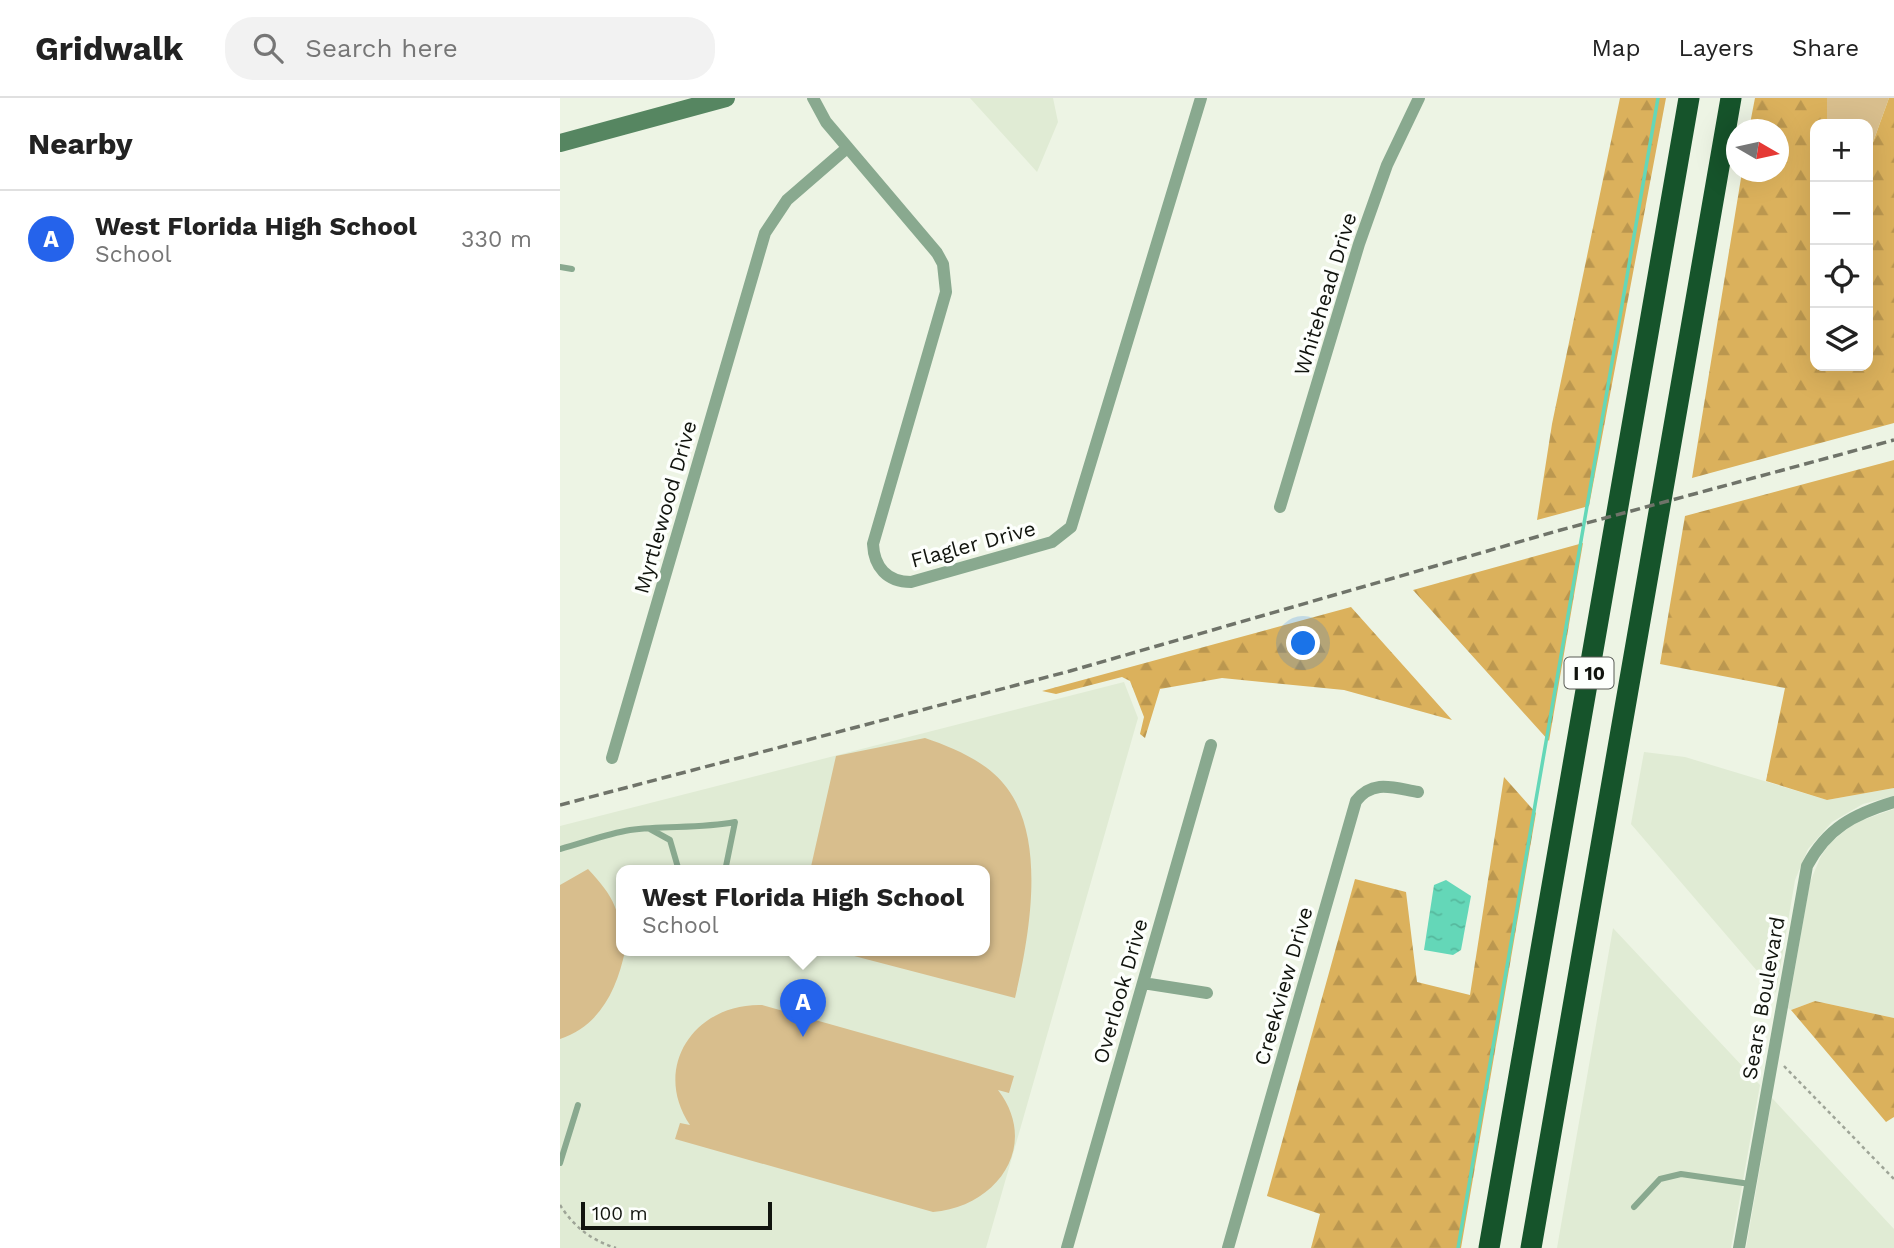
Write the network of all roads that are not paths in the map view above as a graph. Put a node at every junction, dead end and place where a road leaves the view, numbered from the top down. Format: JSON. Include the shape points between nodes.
{"nodes":[{"id":1,"x":726,"y":98,"type":"edge"},
{"id":2,"x":813,"y":98,"type":"edge"},
{"id":3,"x":1201,"y":98,"type":"edge"},
{"id":4,"x":1419,"y":98,"type":"edge"},
{"id":5,"x":1689,"y":98,"type":"edge"},
{"id":6,"x":1731,"y":98,"type":"edge"},
{"id":7,"x":560,"y":143,"type":"edge"},
{"id":8,"x":847,"y":148,"type":"junction"},
{"id":9,"x":560,"y":267,"type":"edge"},
{"id":10,"x":572,"y":270,"type":"dead end"},
{"id":11,"x":1280,"y":507,"type":"dead end"},
{"id":12,"x":1211,"y":745,"type":"dead end"},
{"id":13,"x":612,"y":758,"type":"dead end"},
{"id":14,"x":1418,"y":792,"type":"dead end"},
{"id":15,"x":1894,"y":802,"type":"edge"},
{"id":16,"x":648,"y":828,"type":"junction"},
{"id":17,"x":560,"y":849,"type":"edge"},
{"id":18,"x":677,"y":865,"type":"edge"},
{"id":19,"x":726,"y":865,"type":"edge"},
{"id":20,"x":1143,"y":983,"type":"junction"},
{"id":21,"x":1207,"y":993,"type":"dead end"},
{"id":22,"x":578,"y":1105,"type":"dead end"},
{"id":23,"x":560,"y":1163,"type":"edge"},
{"id":24,"x":1750,"y":1184,"type":"junction"},
{"id":25,"x":1634,"y":1207,"type":"dead end"},
{"id":26,"x":1067,"y":1248,"type":"edge"},
{"id":27,"x":1228,"y":1248,"type":"edge"},
{"id":28,"x":1489,"y":1248,"type":"edge"},
{"id":29,"x":1531,"y":1248,"type":"edge"},
{"id":30,"x":1739,"y":1248,"type":"edge"}],
"edges":[{"from":1,"to":7,"type":"main road"},
{"from":2,"to":8,"type":"street","name":"Flagler Drive"},
{"from":3,"to":8,"type":"street","name":"Flagler Drive","via":[[1071,527],[1052,542],[911,582],[883,572],[873,544],[947,279],[937,253]]},
{"from":4,"to":11,"type":"street","name":"Whitehead Drive","via":[[1387,165],[1359,244]]},
{"from":5,"to":28,"type":"highway","number":"I 10"},
{"from":6,"to":29,"type":"highway","number":"I 10"},
{"from":8,"to":13,"type":"street","name":"Myrtlewood Drive","via":[[786,200],[774,216],[754,267]]},
{"from":9,"to":10,"type":"lane"},
{"from":12,"to":20,"type":"street","name":"Overlook Drive"},
{"from":14,"to":27,"type":"street","name":"Creekview Drive","via":[[1379,785],[1356,801]]},
{"from":15,"to":24,"type":"street","name":"Sears Boulevard","via":[[1865,810],[1837,827],[1807,866]]},
{"from":16,"to":17,"type":"lane"},
{"from":16,"to":18,"type":"lane","via":[[670,840]]},
{"from":16,"to":19,"type":"lane","via":[[703,828],[735,822]]},
{"from":20,"to":21,"type":"street"},
{"from":20,"to":26,"type":"street","name":"Overlook Drive"},
{"from":22,"to":23,"type":"lane"},
{"from":24,"to":25,"type":"lane","via":[[1681,1174],[1660,1179]]},
{"from":24,"to":30,"type":"street","name":"Sears Boulevard"}]}
